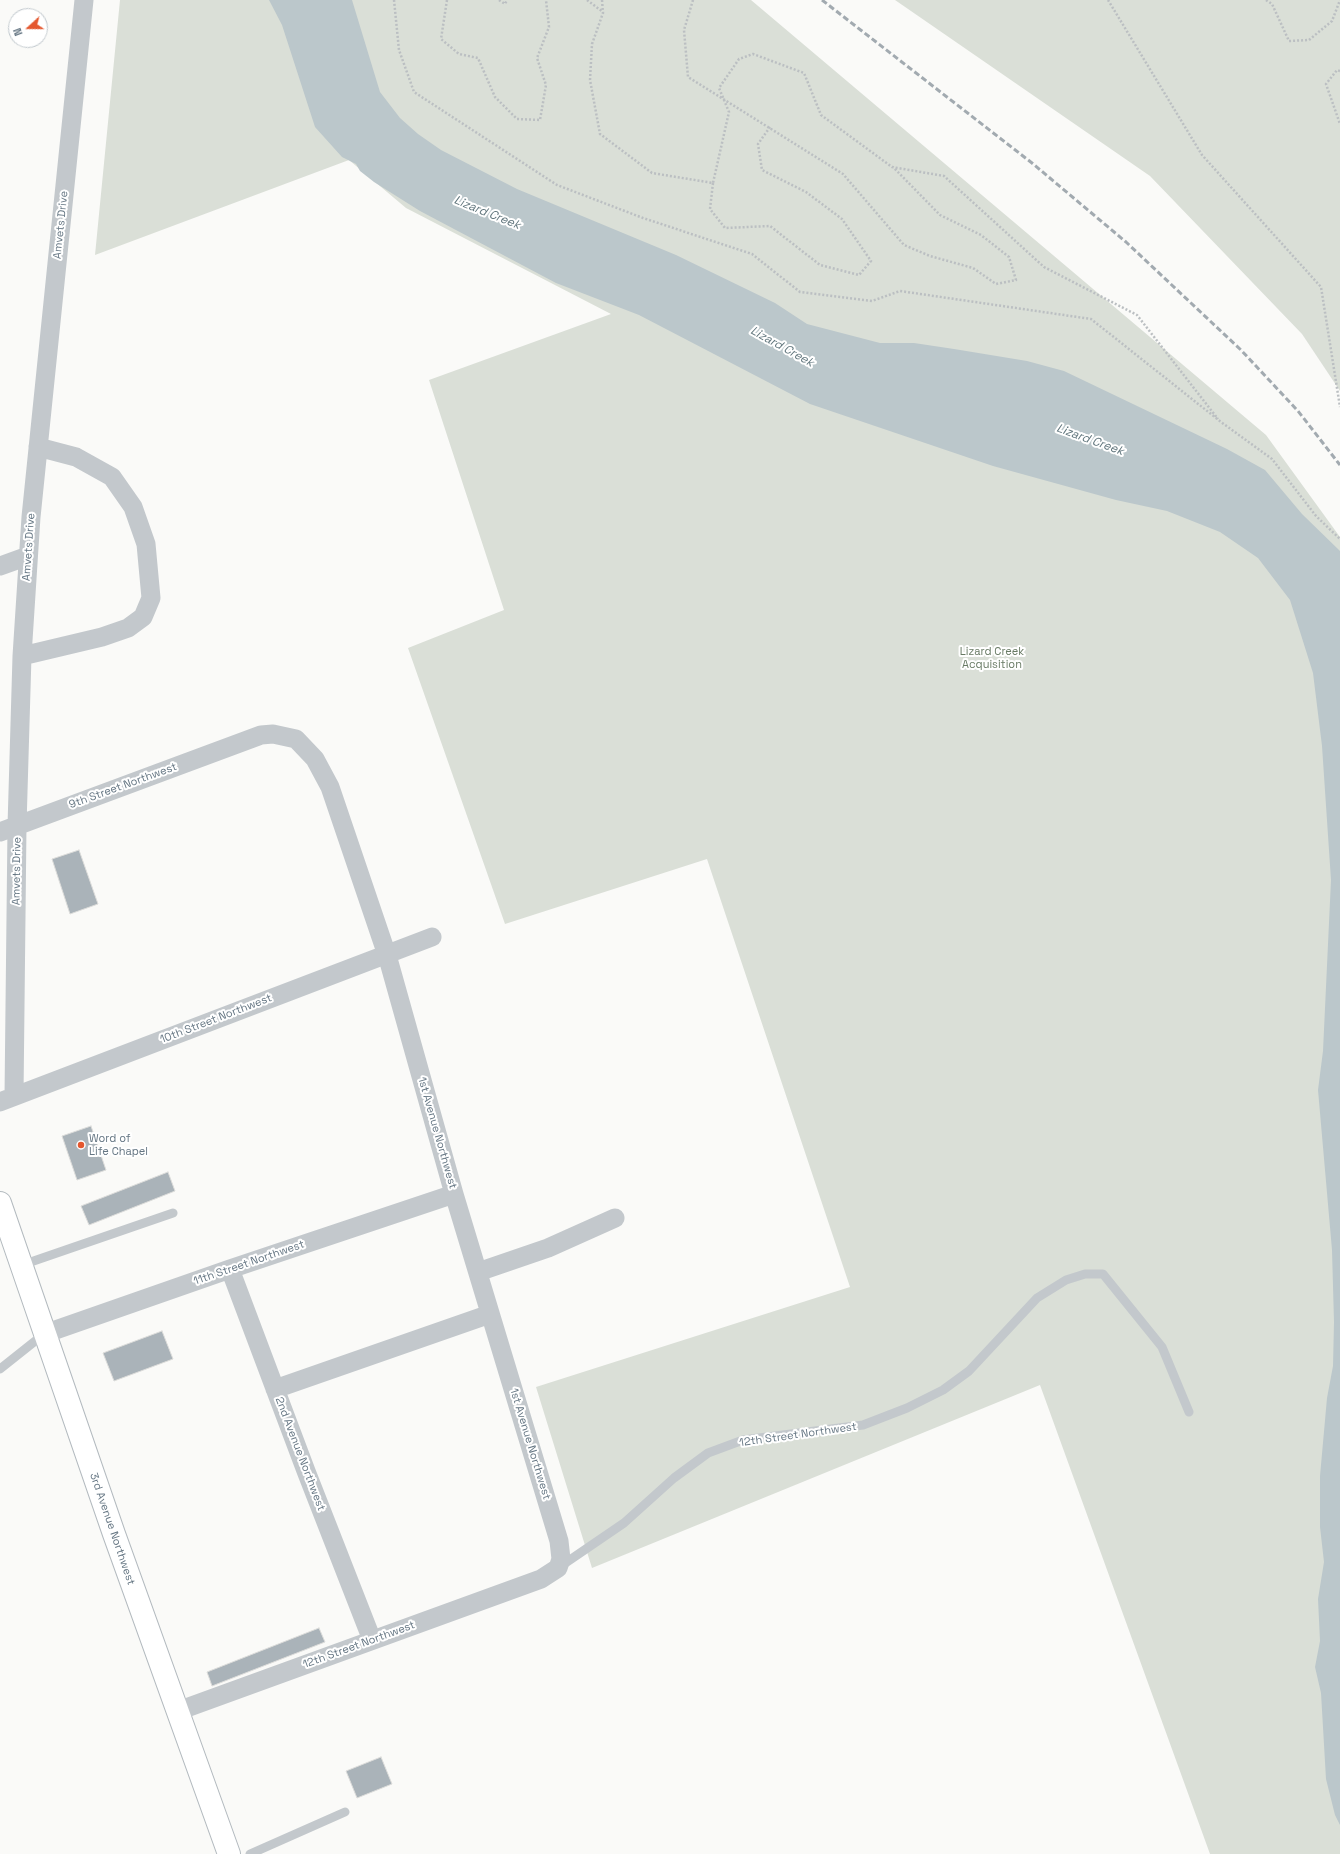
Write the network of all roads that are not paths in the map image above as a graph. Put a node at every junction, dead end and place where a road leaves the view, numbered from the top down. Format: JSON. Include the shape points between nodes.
{"nodes":[{"id":1,"x":84,"y":0,"type":"edge"},
{"id":2,"x":38,"y":447,"type":"junction"},
{"id":3,"x":28,"y":556,"type":"junction"},
{"id":4,"x":0,"y":566,"type":"edge"},
{"id":5,"x":22,"y":656,"type":"junction"},
{"id":6,"x":246,"y":741,"type":"joint"},
{"id":7,"x":9,"y":829,"type":"edge"},
{"id":8,"x":432,"y":937,"type":"dead end"},
{"id":9,"x":387,"y":955,"type":"junction"},
{"id":10,"x":7,"y":1099,"type":"edge"},
{"id":11,"x":454,"y":1194,"type":"junction"},
{"id":12,"x":0,"y":1203,"type":"edge"},
{"id":13,"x":173,"y":1213,"type":"dead end"},
{"id":14,"x":615,"y":1218,"type":"dead end"},
{"id":15,"x":22,"y":1265,"type":"junction"},
{"id":16,"x":230,"y":1269,"type":"junction"},
{"id":17,"x":478,"y":1272,"type":"junction"},
{"id":18,"x":490,"y":1314,"type":"junction"},
{"id":19,"x":44,"y":1334,"type":"junction"},
{"id":20,"x":0,"y":1369,"type":"edge"},
{"id":21,"x":275,"y":1389,"type":"junction"},
{"id":22,"x":1188,"y":1412,"type":"dead end"},
{"id":23,"x":558,"y":1568,"type":"junction"},
{"id":24,"x":372,"y":1640,"type":"junction"},
{"id":25,"x":178,"y":1711,"type":"junction"},
{"id":26,"x":345,"y":1812,"type":"dead end"},
{"id":27,"x":229,"y":1854,"type":"edge"},
{"id":28,"x":250,"y":1854,"type":"edge"}],
"edges":[{"from":1,"to":2,"type":"street","name":"Amvets Drive"},
{"from":2,"to":3,"type":"street","name":"Amvets Drive"},
{"from":2,"to":5,"type":"street","via":[[76,457],[112,477],[133,508],[146,544],[151,598],[143,617],[128,628],[102,637]]},
{"from":3,"to":4,"type":"street"},
{"from":3,"to":5,"type":"street","name":"Amvets Drive"},
{"from":5,"to":7,"type":"street","name":"Amvets Drive"},
{"from":6,"to":7,"type":"street","name":"9th Street Northwest"},
{"from":6,"to":9,"type":"street","name":"1st Avenue Northwest","via":[[261,735],[285,736],[296,740],[315,759],[330,787]]},
{"from":7,"to":10,"type":"street","name":"Amvets Drive"},
{"from":8,"to":9,"type":"street","name":"10th Street Northwest"},
{"from":9,"to":10,"type":"street","name":"10th Street Northwest"},
{"from":9,"to":11,"type":"street","name":"1st Avenue Northwest"},
{"from":11,"to":16,"type":"street","name":"11th Street Northwest"},
{"from":11,"to":17,"type":"street","name":"1st Avenue Northwest"},
{"from":12,"to":15,"type":"main road","name":"3rd Avenue Northwest"},
{"from":13,"to":15,"type":"lane"},
{"from":14,"to":17,"type":"street","via":[[548,1248]]},
{"from":15,"to":19,"type":"main road","name":"3rd Avenue Northwest"},
{"from":16,"to":19,"type":"street","name":"11th Street Northwest"},
{"from":16,"to":21,"type":"street","name":"2nd Avenue Northwest"},
{"from":17,"to":18,"type":"street","name":"1st Avenue Northwest"},
{"from":18,"to":21,"type":"street"},
{"from":18,"to":23,"type":"street","name":"1st Avenue Northwest","via":[[559,1541],[561,1559]]},
{"from":19,"to":20,"type":"lane"},
{"from":19,"to":25,"type":"main road","name":"3rd Avenue Northwest"},
{"from":21,"to":24,"type":"street","name":"2nd Avenue Northwest"},
{"from":22,"to":23,"type":"lane","name":"12th Street Northwest","via":[[1162,1347],[1103,1274],[1084,1274],[1066,1280],[1037,1298],[969,1371],[943,1390],[863,1426],[743,1440],[708,1453],[674,1478],[624,1523]]},
{"from":23,"to":24,"type":"street","name":"12th Street Northwest","via":[[541,1579]]},
{"from":24,"to":25,"type":"street","name":"12th Street Northwest"},
{"from":25,"to":27,"type":"main road","name":"3rd Avenue Northwest"},
{"from":26,"to":28,"type":"lane"}]}
